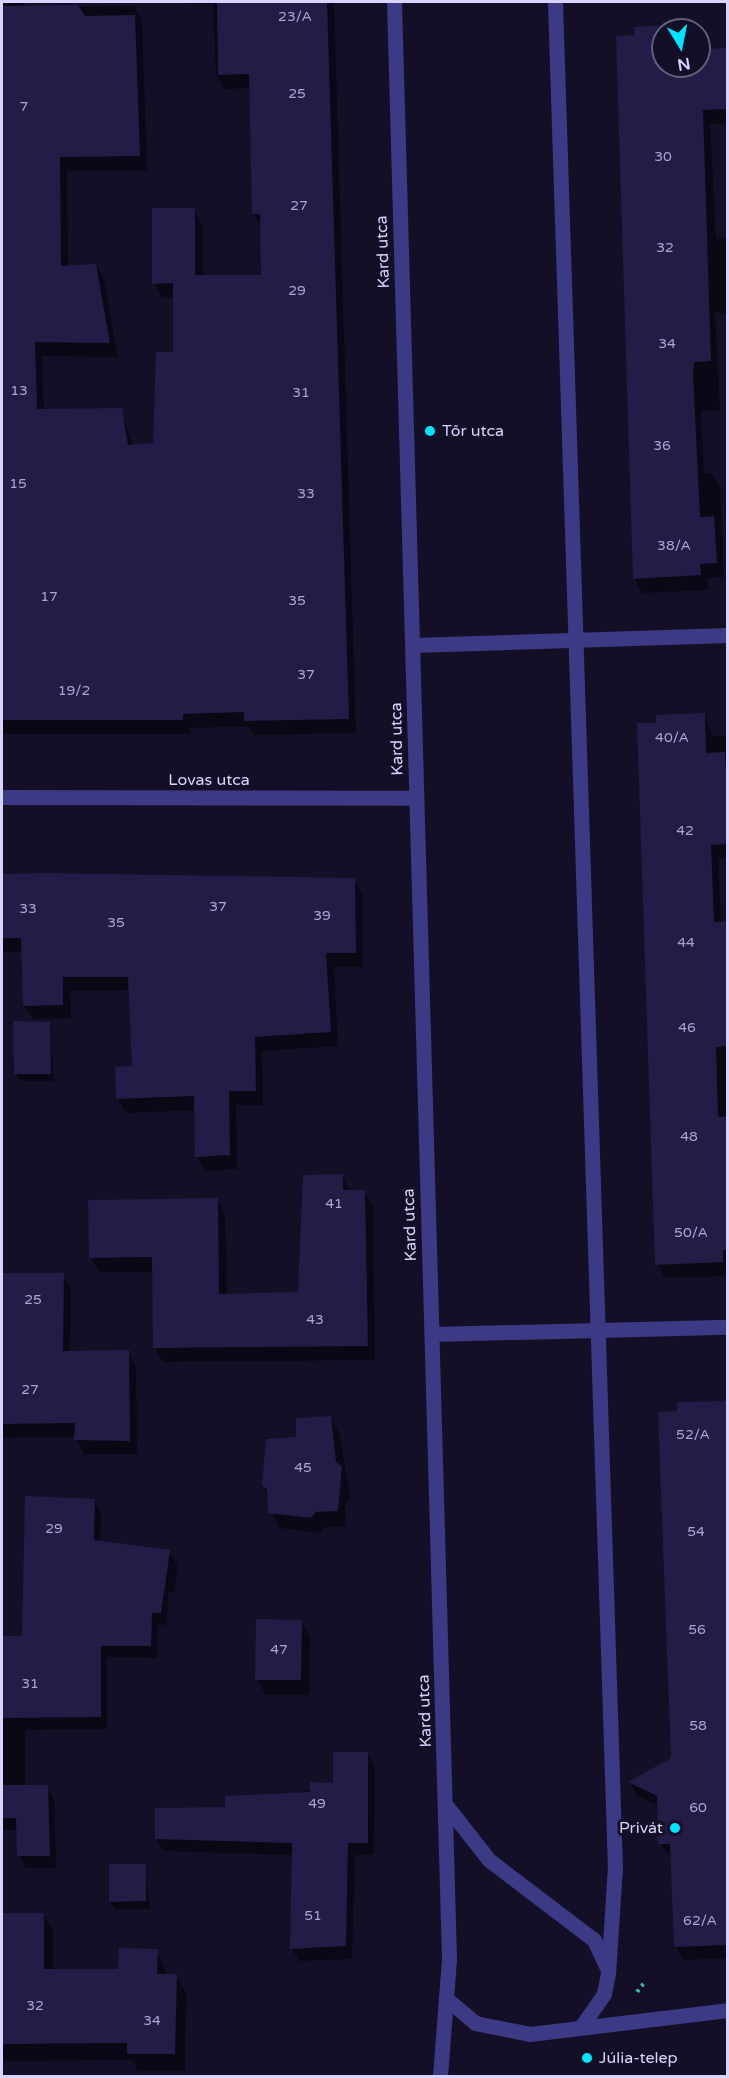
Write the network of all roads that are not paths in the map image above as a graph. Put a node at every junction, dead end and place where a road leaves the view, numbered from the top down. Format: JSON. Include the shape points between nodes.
{"nodes":[{"id":1,"x":394,"y":2,"type":"edge"},
{"id":2,"x":555,"y":2,"type":"edge"},
{"id":3,"x":728,"y":635,"type":"edge"},
{"id":4,"x":572,"y":640,"type":"junction"},
{"id":5,"x":413,"y":645,"type":"junction"},
{"id":6,"x":2,"y":797,"type":"edge"},
{"id":7,"x":416,"y":798,"type":"junction"},
{"id":8,"x":728,"y":1327,"type":"edge"},
{"id":9,"x":595,"y":1332,"type":"junction"},
{"id":10,"x":432,"y":1334,"type":"junction"},
{"id":11,"x":445,"y":1804,"type":"junction"},
{"id":12,"x":609,"y":1973,"type":"junction"},
{"id":13,"x":448,"y":2000,"type":"junction"},
{"id":14,"x":728,"y":2010,"type":"edge"},
{"id":15,"x":583,"y":2024,"type":"junction"},
{"id":16,"x":440,"y":2076,"type":"edge"}],
"edges":[{"from":1,"to":5,"type":"street","name":"Kard utca"},
{"from":2,"to":4,"type":"street"},
{"from":3,"to":4,"type":"street"},
{"from":4,"to":5,"type":"street"},
{"from":4,"to":9,"type":"street"},
{"from":5,"to":7,"type":"street","name":"Kard utca"},
{"from":6,"to":7,"type":"street","name":"Lovas utca"},
{"from":7,"to":10,"type":"street","name":"Kard utca"},
{"from":8,"to":9,"type":"street"},
{"from":9,"to":10,"type":"street"},
{"from":9,"to":12,"type":"street","via":[[615,1866]]},
{"from":10,"to":11,"type":"street","name":"Kard utca"},
{"from":11,"to":12,"type":"street","via":[[489,1860],[594,1940]]},
{"from":11,"to":13,"type":"street","name":"Kard utca"},
{"from":12,"to":15,"type":"street","via":[[604,1994]]},
{"from":13,"to":15,"type":"street","via":[[475,2023],[505,2033],[549,2034]]},
{"from":13,"to":16,"type":"street","name":"Kard utca"},
{"from":14,"to":15,"type":"street"}]}
